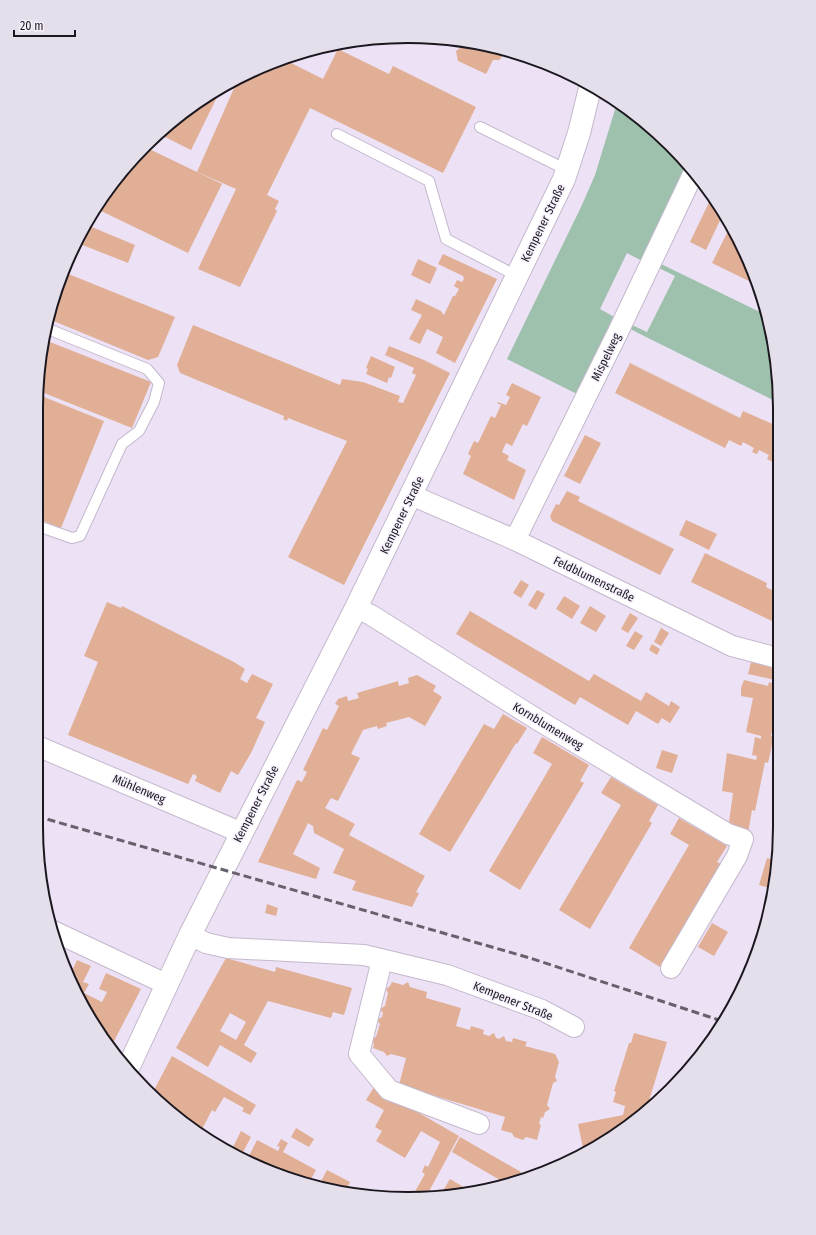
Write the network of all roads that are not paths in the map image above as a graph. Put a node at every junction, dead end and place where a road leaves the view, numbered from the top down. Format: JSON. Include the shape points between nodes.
{"nodes":[{"id":1,"x":589,"y":92,"type":"edge"},
{"id":2,"x":480,"y":127,"type":"dead end"},
{"id":3,"x":337,"y":134,"type":"dead end"},
{"id":4,"x":567,"y":170,"type":"junction"},
{"id":5,"x":691,"y":178,"type":"edge"},
{"id":6,"x":517,"y":276,"type":"junction"},
{"id":7,"x":51,"y":330,"type":"edge"},
{"id":8,"x":411,"y":495,"type":"junction"},
{"id":9,"x":43,"y":528,"type":"edge"},
{"id":10,"x":515,"y":540,"type":"junction"},
{"id":11,"x":356,"y":608,"type":"junction"},
{"id":12,"x":773,"y":657,"type":"edge"},
{"id":13,"x":43,"y":749,"type":"edge"},
{"id":14,"x":242,"y":833,"type":"junction"},
{"id":15,"x":59,"y":934,"type":"edge"},
{"id":16,"x":190,"y":936,"type":"junction"},
{"id":17,"x":382,"y":960,"type":"junction"},
{"id":18,"x":671,"y":968,"type":"dead end"},
{"id":19,"x":166,"y":984,"type":"junction"},
{"id":20,"x":574,"y":1027,"type":"dead end"},
{"id":21,"x":130,"y":1064,"type":"edge"},
{"id":22,"x":479,"y":1124,"type":"dead end"}],
"edges":[{"from":1,"to":4,"type":"street","name":"Kempener Straße"},
{"from":2,"to":4,"type":"lane"},
{"from":3,"to":6,"type":"lane","via":[[429,181],[446,239]]},
{"from":4,"to":6,"type":"street","name":"Kempener Straße"},
{"from":5,"to":10,"type":"street","name":"Mispelweg","via":[[622,325]]},
{"from":6,"to":8,"type":"street","name":"Kempener Straße"},
{"from":7,"to":9,"type":"lane","via":[[147,369],[159,383],[154,402],[139,431],[122,444],[80,536],[72,538]]},
{"from":8,"to":10,"type":"street","name":"Feldblumenstraße"},
{"from":8,"to":11,"type":"street","name":"Kempener Straße"},
{"from":10,"to":12,"type":"street","name":"Feldblumenstraße","via":[[732,646]]},
{"from":11,"to":14,"type":"street","name":"Kempener Straße"},
{"from":11,"to":18,"type":"street","name":"Kornblumenweg","via":[[716,827],[743,839],[737,856]]},
{"from":13,"to":14,"type":"street","name":"Mühlenweg"},
{"from":14,"to":16,"type":"street","name":"Kempener Straße"},
{"from":15,"to":19,"type":"street"},
{"from":16,"to":17,"type":"street","name":"Kempener Straße","via":[[228,948],[364,955]]},
{"from":16,"to":19,"type":"street","name":"Kempener Straße"},
{"from":17,"to":20,"type":"street","name":"Kempener Straße","via":[[447,975],[542,1010]]},
{"from":17,"to":22,"type":"street","via":[[359,1054],[389,1090]]},
{"from":19,"to":21,"type":"street","name":"Kempener Straße"}]}
